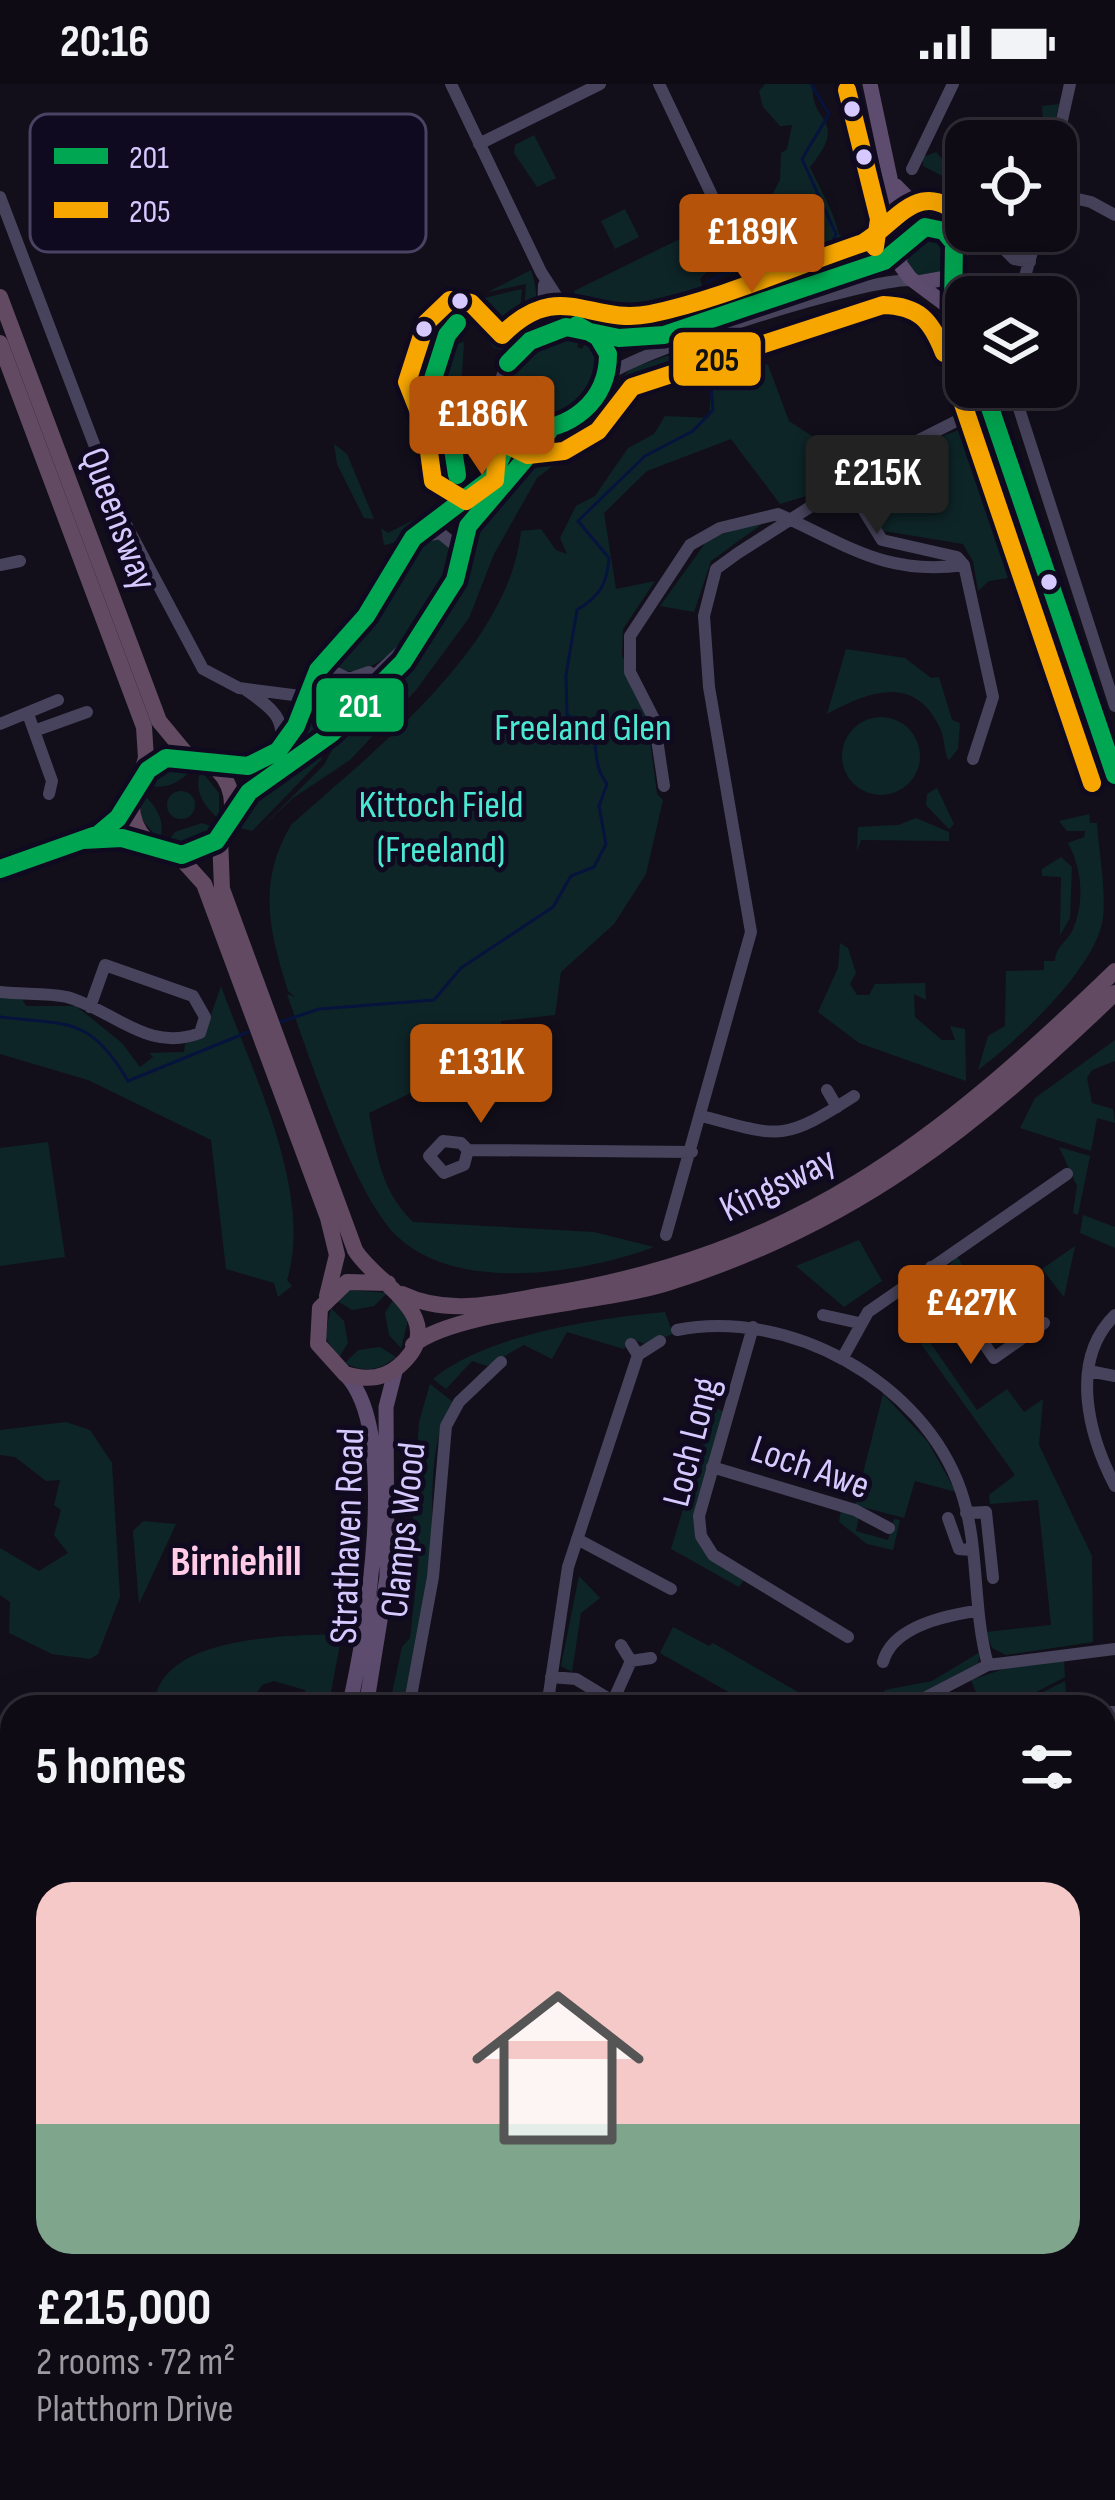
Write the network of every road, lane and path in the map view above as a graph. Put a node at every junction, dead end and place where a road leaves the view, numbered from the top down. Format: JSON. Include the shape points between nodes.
{"nodes":[{"id":1,"x":451,"y":84,"type":"edge"},
{"id":2,"x":600,"y":84,"type":"edge"},
{"id":3,"x":659,"y":84,"type":"edge"},
{"id":4,"x":870,"y":84,"type":"edge"},
{"id":5,"x":953,"y":84,"type":"edge"},
{"id":6,"x":1070,"y":84,"type":"edge"},
{"id":7,"x":1062,"y":120,"type":"edge"},
{"id":8,"x":479,"y":144,"type":"junction"},
{"id":9,"x":912,"y":170,"type":"dead end"},
{"id":10,"x":896,"y":186,"type":"junction"},
{"id":11,"x":0,"y":196,"type":"edge"},
{"id":12,"x":1077,"y":201,"type":"edge"},
{"id":13,"x":716,"y":204,"type":"dead end"},
{"id":14,"x":1115,"y":215,"type":"edge"},
{"id":15,"x":939,"y":228,"type":"junction"},
{"id":16,"x":945,"y":229,"type":"edge"},
{"id":17,"x":901,"y":244,"type":"junction"},
{"id":18,"x":965,"y":252,"type":"edge"},
{"id":19,"x":1007,"y":252,"type":"edge"},
{"id":20,"x":1033,"y":252,"type":"edge"},
{"id":21,"x":955,"y":262,"type":"junction"},
{"id":22,"x":1030,"y":262,"type":"junction"},
{"id":23,"x":541,"y":272,"type":"junction"},
{"id":24,"x":954,"y":276,"type":"edge"},
{"id":25,"x":1026,"y":276,"type":"edge"},
{"id":26,"x":916,"y":282,"type":"junction"},
{"id":27,"x":0,"y":297,"type":"edge"},
{"id":28,"x":945,"y":304,"type":"edge"},
{"id":29,"x":574,"y":325,"type":"junction"},
{"id":30,"x":593,"y":332,"type":"junction"},
{"id":31,"x":0,"y":343,"type":"edge"},
{"id":32,"x":522,"y":348,"type":"junction"},
{"id":33,"x":608,"y":375,"type":"junction"},
{"id":34,"x":982,"y":408,"type":"edge"},
{"id":35,"x":991,"y":408,"type":"edge"},
{"id":36,"x":1019,"y":408,"type":"edge"},
{"id":37,"x":507,"y":419,"type":"junction"},
{"id":38,"x":549,"y":431,"type":"junction"},
{"id":39,"x":848,"y":485,"type":"junction"},
{"id":40,"x":791,"y":520,"type":"junction"},
{"id":41,"x":412,"y":540,"type":"junction"},
{"id":42,"x":461,"y":550,"type":"junction"},
{"id":43,"x":20,"y":561,"type":"dead end"},
{"id":44,"x":0,"y":565,"type":"edge"},
{"id":45,"x":964,"y":565,"type":"junction"},
{"id":46,"x":430,"y":623,"type":"junction"},
{"id":47,"x":385,"y":661,"type":"junction"},
{"id":48,"x":322,"y":666,"type":"junction"},
{"id":49,"x":312,"y":682,"type":"junction"},
{"id":50,"x":244,"y":689,"type":"junction"},
{"id":51,"x":261,"y":691,"type":"junction"},
{"id":52,"x":306,"y":699,"type":"junction"},
{"id":53,"x":58,"y":700,"type":"dead end"},
{"id":54,"x":1115,"y":706,"type":"edge"},
{"id":55,"x":86,"y":712,"type":"dead end"},
{"id":56,"x":28,"y":714,"type":"junction"},
{"id":57,"x":0,"y":724,"type":"edge"},
{"id":58,"x":34,"y":731,"type":"junction"},
{"id":59,"x":280,"y":750,"type":"junction"},
{"id":60,"x":188,"y":756,"type":"junction"},
{"id":61,"x":973,"y":759,"type":"dead end"},
{"id":62,"x":213,"y":766,"type":"junction"},
{"id":63,"x":1115,"y":775,"type":"edge"},
{"id":64,"x":140,"y":779,"type":"junction"},
{"id":65,"x":664,"y":786,"type":"dead end"},
{"id":66,"x":49,"y":794,"type":"dead end"},
{"id":67,"x":133,"y":801,"type":"junction"},
{"id":68,"x":232,"y":812,"type":"junction"},
{"id":69,"x":99,"y":835,"type":"junction"},
{"id":70,"x":220,"y":838,"type":"junction"},
{"id":71,"x":149,"y":842,"type":"junction"},
{"id":72,"x":176,"y":854,"type":"junction"},
{"id":73,"x":0,"y":869,"type":"edge"},
{"id":74,"x":1115,"y":971,"type":"edge"},
{"id":75,"x":251,"y":989,"type":"junction"},
{"id":76,"x":0,"y":992,"type":"edge"},
{"id":77,"x":1115,"y":993,"type":"edge"},
{"id":78,"x":90,"y":1007,"type":"junction"},
{"id":79,"x":276,"y":1053,"type":"junction"},
{"id":80,"x":827,"y":1090,"type":"dead end"},
{"id":81,"x":854,"y":1096,"type":"dead end"},
{"id":82,"x":837,"y":1107,"type":"junction"},
{"id":83,"x":702,"y":1117,"type":"junction"},
{"id":84,"x":468,"y":1150,"type":"dead end"},
{"id":85,"x":692,"y":1152,"type":"junction"},
{"id":86,"x":1067,"y":1174,"type":"dead end"},
{"id":87,"x":665,"y":1234,"type":"dead end"},
{"id":88,"x":932,"y":1267,"type":"junction"},
{"id":89,"x":395,"y":1289,"type":"junction"},
{"id":90,"x":327,"y":1297,"type":"junction"},
{"id":91,"x":823,"y":1315,"type":"dead end"},
{"id":92,"x":1115,"y":1315,"type":"edge"},
{"id":93,"x":859,"y":1323,"type":"junction"},
{"id":94,"x":1044,"y":1323,"type":"dead end"},
{"id":95,"x":753,"y":1327,"type":"junction"},
{"id":96,"x":676,"y":1330,"type":"dead end"},
{"id":97,"x":661,"y":1341,"type":"dead end"},
{"id":98,"x":413,"y":1345,"type":"junction"},
{"id":99,"x":842,"y":1359,"type":"junction"},
{"id":100,"x":501,"y":1362,"type":"dead end"},
{"id":101,"x":396,"y":1368,"type":"junction"},
{"id":102,"x":1089,"y":1371,"type":"junction"},
{"id":103,"x":345,"y":1374,"type":"junction"},
{"id":104,"x":1115,"y":1376,"type":"edge"},
{"id":105,"x":712,"y":1467,"type":"junction"},
{"id":106,"x":1115,"y":1486,"type":"edge"},
{"id":107,"x":966,"y":1513,"type":"junction"},
{"id":108,"x":948,"y":1518,"type":"dead end"},
{"id":109,"x":889,"y":1528,"type":"dead end"},
{"id":110,"x":577,"y":1538,"type":"junction"},
{"id":111,"x":970,"y":1550,"type":"junction"},
{"id":112,"x":993,"y":1578,"type":"dead end"},
{"id":113,"x":671,"y":1589,"type":"dead end"},
{"id":114,"x":976,"y":1611,"type":"junction"},
{"id":115,"x":848,"y":1637,"type":"dead end"},
{"id":116,"x":621,"y":1645,"type":"dead end"},
{"id":117,"x":1115,"y":1649,"type":"edge"},
{"id":118,"x":651,"y":1658,"type":"dead end"},
{"id":119,"x":631,"y":1661,"type":"junction"},
{"id":120,"x":883,"y":1662,"type":"dead end"},
{"id":121,"x":988,"y":1665,"type":"junction"},
{"id":122,"x":551,"y":1677,"type":"junction"},
{"id":123,"x":351,"y":1695,"type":"edge"},
{"id":124,"x":368,"y":1695,"type":"edge"},
{"id":125,"x":412,"y":1695,"type":"edge"},
{"id":126,"x":549,"y":1695,"type":"edge"},
{"id":127,"x":603,"y":1695,"type":"edge"},
{"id":128,"x":621,"y":1695,"type":"edge"},
{"id":129,"x":931,"y":1695,"type":"edge"}],
"edges":[{"from":1,"to":8,"type":"street"},
{"from":2,"to":8,"type":"street"},
{"from":3,"to":13,"type":"street"},
{"from":4,"to":10,"type":"main road"},
{"from":5,"to":9,"type":"street"},
{"from":6,"to":7,"type":"street"},
{"from":8,"to":23,"type":"street"},
{"from":10,"to":15,"type":"main road"},
{"from":10,"to":17,"type":"main road"},
{"from":11,"to":50,"type":"street","via":[[121,515],[189,652],[221,682]]},
{"from":12,"to":14,"type":"street"},
{"from":15,"to":16,"type":"street"},
{"from":15,"to":17,"type":"main road","via":[[922,226]]},
{"from":15,"to":21,"type":"main road","via":[[954,243]]},
{"from":17,"to":26,"type":"main road","via":[[903,272]]},
{"from":17,"to":30,"type":"street","via":[[874,265],[653,338]]},
{"from":18,"to":21,"type":"street"},
{"from":19,"to":22,"type":"street"},
{"from":20,"to":22,"type":"street"},
{"from":21,"to":24,"type":"main road"},
{"from":21,"to":26,"type":"main road","via":[[937,283]]},
{"from":22,"to":25,"type":"street"},
{"from":23,"to":29,"type":"street"},
{"from":23,"to":32,"type":"street","via":[[545,299]]},
{"from":26,"to":28,"type":"main road"},
{"from":26,"to":33,"type":"street","via":[[866,284]]},
{"from":27,"to":60,"type":"highway","name":"Queensway","via":[[159,721]]},
{"from":29,"to":30,"type":"street"},
{"from":29,"to":32,"type":"street"},
{"from":30,"to":33,"type":"street","via":[[610,356]]},
{"from":31,"to":64,"type":"highway","name":"Queensway","via":[[144,727]]},
{"from":32,"to":37,"type":"street","via":[[498,386]]},
{"from":33,"to":38,"type":"street","via":[[582,414]]},
{"from":34,"to":39,"type":"street"},
{"from":35,"to":63,"type":"main road"},
{"from":36,"to":54,"type":"street"},
{"from":37,"to":38,"type":"street","via":[[526,431]]},
{"from":37,"to":41,"type":"street","via":[[509,441],[490,481]]},
{"from":38,"to":42,"type":"street","via":[[468,526]]},
{"from":39,"to":40,"type":"street"},
{"from":39,"to":45,"type":"street","via":[[882,540],[957,556]]},
{"from":40,"to":45,"type":"street","via":[[867,560]]},
{"from":40,"to":65,"type":"street","via":[[778,514],[706,533],[676,561],[631,636],[630,672],[653,718]]},
{"from":40,"to":83,"type":"street","via":[[716,569],[707,590],[709,687],[751,932]]},
{"from":41,"to":42,"type":"street","via":[[440,533]]},
{"from":41,"to":48,"type":"street","via":[[364,619]]},
{"from":42,"to":46,"type":"street","via":[[461,566]]},
{"from":43,"to":44,"type":"street"},
{"from":45,"to":61,"type":"street","via":[[993,697]]},
{"from":46,"to":47,"type":"street"},
{"from":46,"to":68,"type":"street","via":[[359,709]]},
{"from":47,"to":48,"type":"street","via":[[357,679]]},
{"from":47,"to":52,"type":"street","via":[[349,698]]},
{"from":48,"to":49,"type":"street"},
{"from":49,"to":51,"type":"street"},
{"from":49,"to":52,"type":"street"},
{"from":50,"to":51,"type":"street"},
{"from":50,"to":59,"type":"street","via":[[282,722]]},
{"from":51,"to":52,"type":"street"},
{"from":52,"to":59,"type":"street"},
{"from":53,"to":56,"type":"street"},
{"from":55,"to":58,"type":"street"},
{"from":56,"to":57,"type":"street"},
{"from":56,"to":58,"type":"street"},
{"from":58,"to":66,"type":"street"},
{"from":59,"to":62,"type":"street","via":[[252,765]]},
{"from":60,"to":62,"type":"highway"},
{"from":60,"to":64,"type":"highway","via":[[158,762]]},
{"from":62,"to":68,"type":"highway","via":[[230,789]]},
{"from":64,"to":67,"type":"highway"},
{"from":67,"to":69,"type":"street"},
{"from":67,"to":71,"type":"highway"},
{"from":68,"to":70,"type":"highway"},
{"from":69,"to":71,"type":"street"},
{"from":69,"to":73,"type":"street"},
{"from":70,"to":72,"type":"highway"},
{"from":70,"to":75,"type":"highway","via":[[220,882]]},
{"from":71,"to":72,"type":"highway"},
{"from":72,"to":75,"type":"highway","via":[[204,884]]},
{"from":74,"to":89,"type":"highway","name":"Kingsway","via":[[965,1111],[871,1176],[772,1228],[682,1263],[562,1292],[458,1307]]},
{"from":75,"to":79,"type":"highway"},
{"from":76,"to":78,"type":"street","via":[[64,996]]},
{"from":77,"to":98,"type":"highway","name":"Kingsway","via":[[967,1130],[826,1219],[663,1285],[443,1326]]},
{"from":78,"to":78,"type":"street","via":[[105,965],[194,996],[205,1017],[200,1033],[169,1040]]},
{"from":79,"to":89,"type":"highway","via":[[356,1250]]},
{"from":79,"to":90,"type":"highway","via":[[336,1244]]},
{"from":80,"to":82,"type":"street"},
{"from":81,"to":82,"type":"street"},
{"from":82,"to":83,"type":"street","via":[[780,1135]]},
{"from":83,"to":85,"type":"street"},
{"from":84,"to":85,"type":"street"},
{"from":85,"to":87,"type":"street"},
{"from":86,"to":88,"type":"street","via":[[1046,1181]]},
{"from":88,"to":93,"type":"street"},
{"from":88,"to":94,"type":"street","via":[[994,1358]]},
{"from":89,"to":90,"type":"highway","via":[[355,1280]]},
{"from":89,"to":98,"type":"highway","via":[[415,1318]]},
{"from":90,"to":103,"type":"highway","via":[[316,1337]]},
{"from":91,"to":93,"type":"street"},
{"from":92,"to":102,"type":"street"},
{"from":93,"to":99,"type":"street"},
{"from":95,"to":96,"type":"street"},
{"from":95,"to":99,"type":"street"},
{"from":95,"to":105,"type":"street","name":"Loch Long"},
{"from":97,"to":110,"type":"street","via":[[634,1349]]},
{"from":98,"to":101,"type":"highway"},
{"from":99,"to":107,"type":"street","via":[[927,1431]]},
{"from":100,"to":125,"type":"street","name":"Clamps Wood","via":[[479,1371],[446,1426],[434,1577]]},
{"from":101,"to":103,"type":"highway","via":[[377,1377]]},
{"from":101,"to":124,"type":"main road","name":"Strathaven Road","via":[[386,1407],[387,1577]]},
{"from":102,"to":104,"type":"street"},
{"from":102,"to":106,"type":"street","via":[[1088,1419]]},
{"from":103,"to":123,"type":"main road","name":"Strathaven Road","via":[[364,1409],[373,1499]]},
{"from":105,"to":109,"type":"street","name":"Loch Awe"},
{"from":105,"to":115,"type":"street","name":"Loch Long","via":[[699,1516],[706,1546]]},
{"from":107,"to":111,"type":"street"},
{"from":107,"to":112,"type":"street","via":[[986,1512]]},
{"from":108,"to":111,"type":"street","via":[[959,1549]]},
{"from":110,"to":113,"type":"street"},
{"from":110,"to":122,"type":"street"},
{"from":111,"to":114,"type":"street"},
{"from":114,"to":120,"type":"street","via":[[900,1633]]},
{"from":114,"to":121,"type":"street"},
{"from":116,"to":119,"type":"street"},
{"from":117,"to":121,"type":"street"},
{"from":118,"to":119,"type":"street"},
{"from":119,"to":128,"type":"street"},
{"from":121,"to":129,"type":"street"},
{"from":122,"to":126,"type":"street"},
{"from":122,"to":127,"type":"street","via":[[576,1679]]}]}
